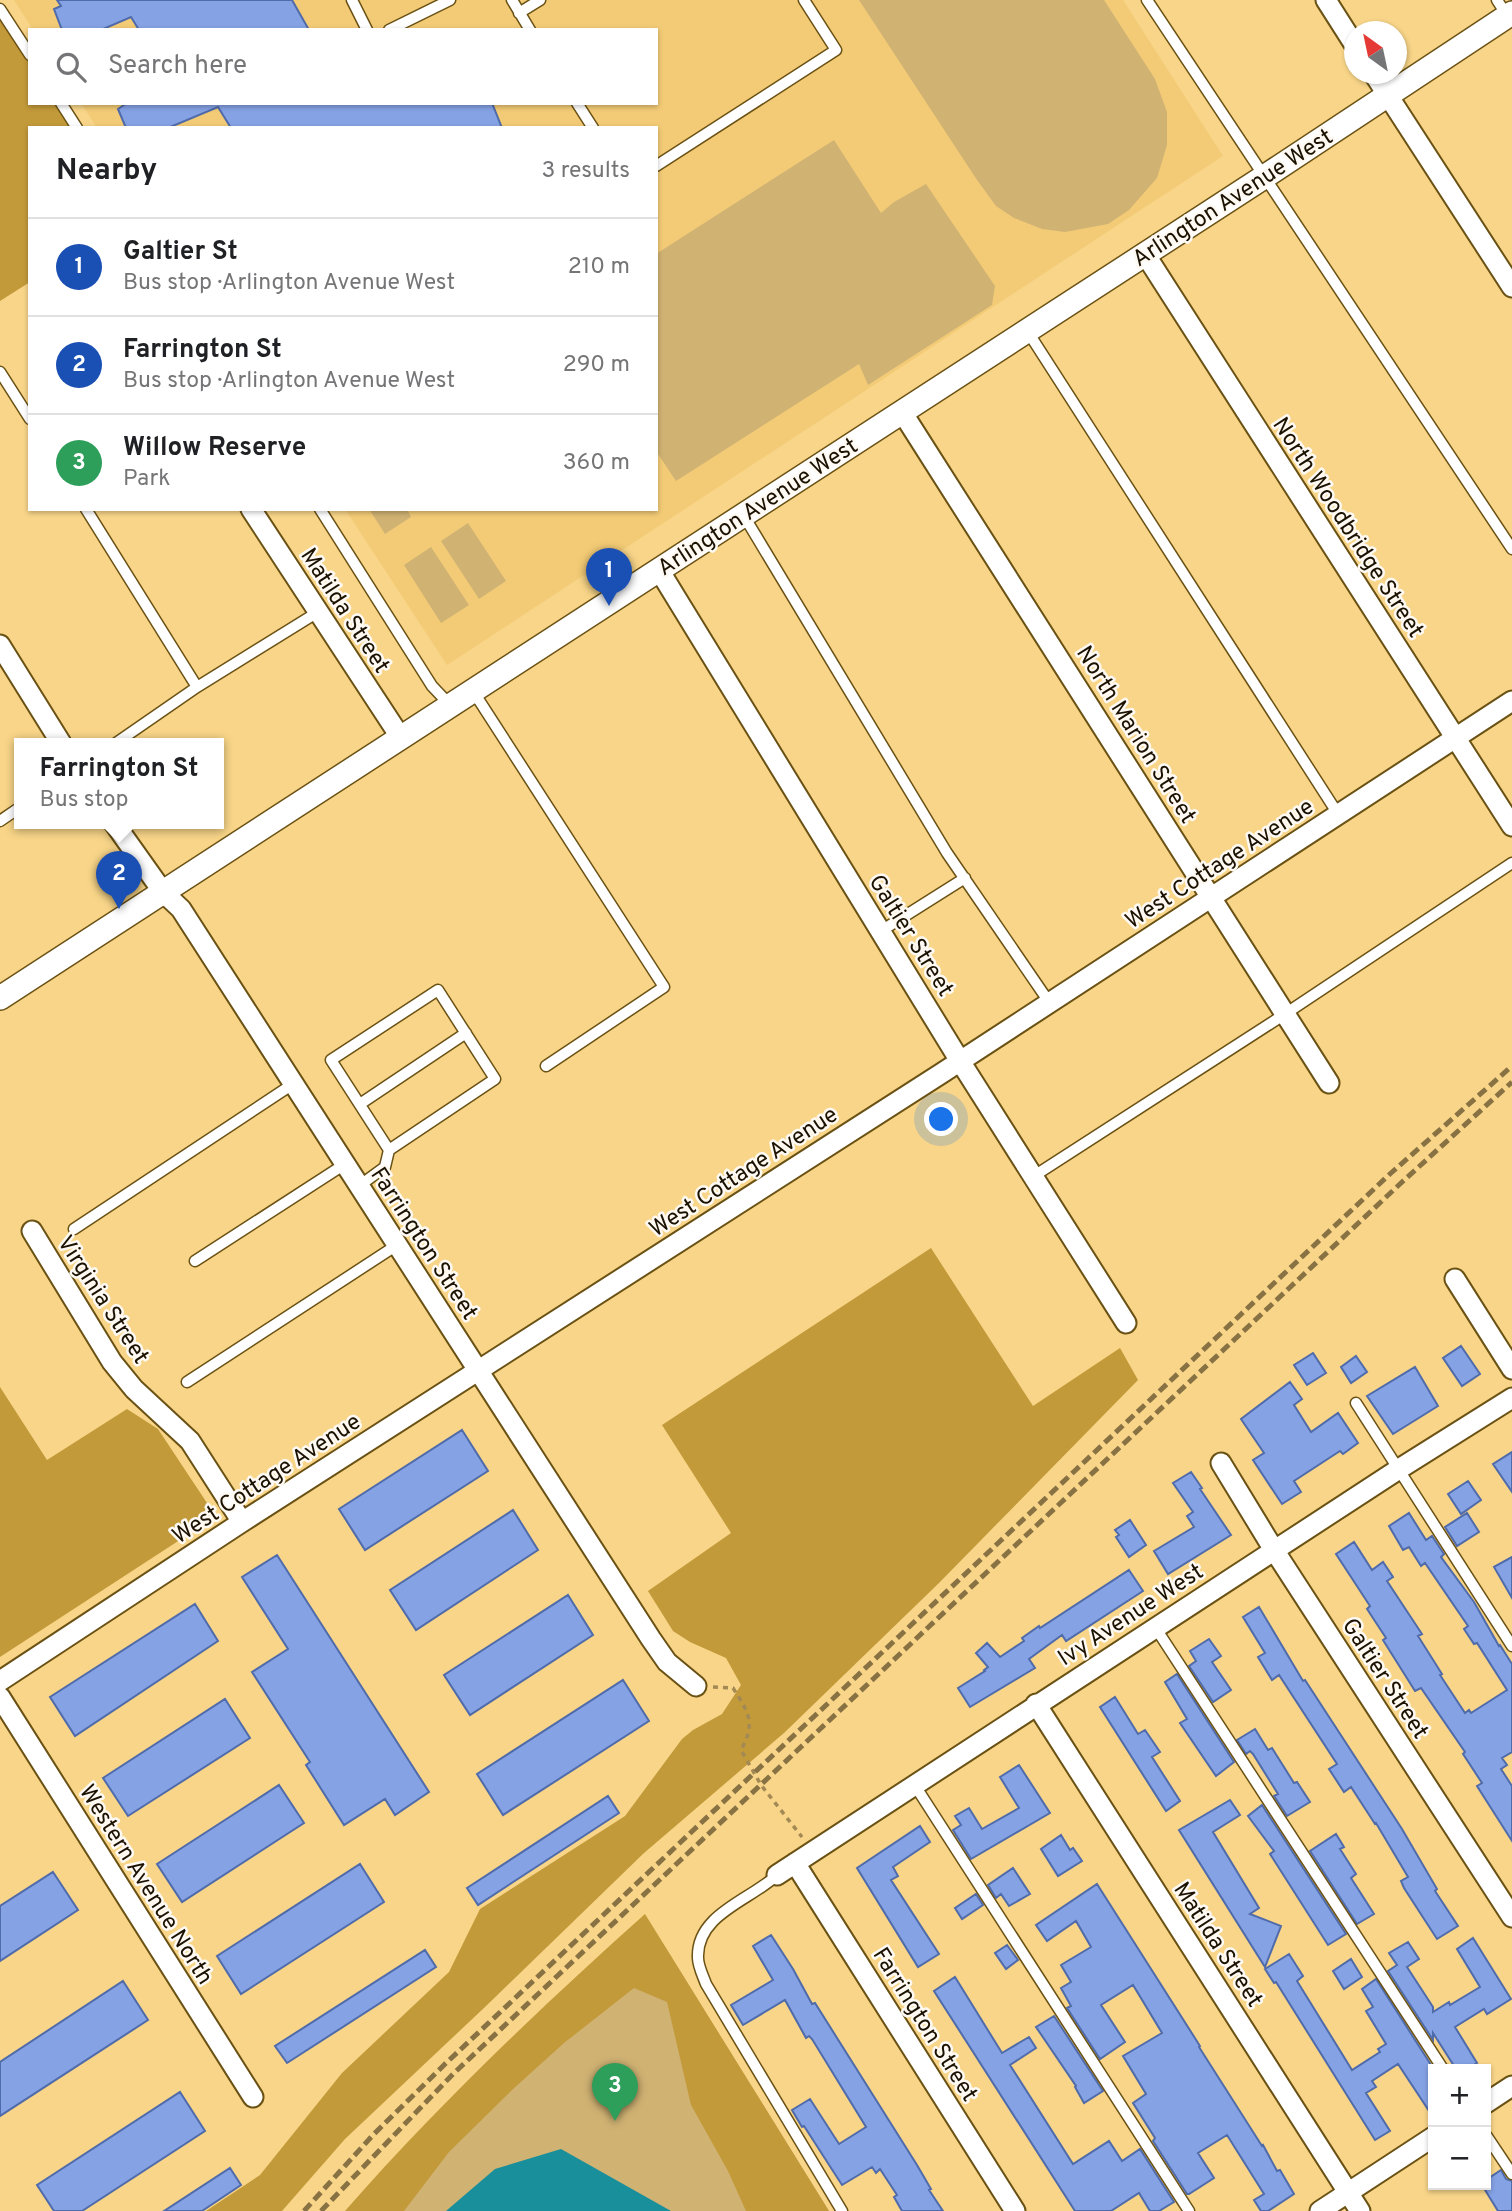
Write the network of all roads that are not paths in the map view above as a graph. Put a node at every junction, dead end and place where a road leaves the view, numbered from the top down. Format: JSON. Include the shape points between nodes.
{"nodes":[{"id":1,"x":450,"y":0,"type":"edge"},
{"id":2,"x":512,"y":0,"type":"edge"},
{"id":3,"x":540,"y":0,"type":"edge"},
{"id":4,"x":804,"y":0,"type":"edge"},
{"id":5,"x":1147,"y":0,"type":"edge"},
{"id":6,"x":1326,"y":0,"type":"edge"},
{"id":7,"x":355,"y":1,"type":"edge"},
{"id":8,"x":0,"y":9,"type":"edge"},
{"id":9,"x":519,"y":13,"type":"junction"},
{"id":10,"x":1507,"y":13,"type":"edge"},
{"id":11,"x":366,"y":28,"type":"edge"},
{"id":12,"x":393,"y":28,"type":"edge"},
{"id":13,"x":529,"y":28,"type":"edge"},
{"id":14,"x":1344,"y":28,"type":"edge"},
{"id":15,"x":28,"y":52,"type":"edge"},
{"id":16,"x":1381,"y":84,"type":"edge"},
{"id":17,"x":1389,"y":95,"type":"junction"},
{"id":18,"x":62,"y":105,"type":"edge"},
{"id":19,"x":579,"y":105,"type":"edge"},
{"id":20,"x":76,"y":126,"type":"edge"},
{"id":21,"x":592,"y":126,"type":"edge"},
{"id":22,"x":658,"y":165,"type":"edge"},
{"id":23,"x":1264,"y":177,"type":"junction"},
{"id":24,"x":1145,"y":254,"type":"junction"},
{"id":25,"x":1512,"y":287,"type":"edge"},
{"id":26,"x":1027,"y":331,"type":"junction"},
{"id":27,"x":0,"y":372,"type":"edge"},
{"id":28,"x":902,"y":412,"type":"junction"},
{"id":29,"x":28,"y":416,"type":"edge"},
{"id":30,"x":87,"y":511,"type":"edge"},
{"id":31,"x":252,"y":511,"type":"edge"},
{"id":32,"x":321,"y":511,"type":"edge"},
{"id":33,"x":743,"y":515,"type":"junction"},
{"id":34,"x":1512,"y":549,"type":"edge"},
{"id":35,"x":659,"y":570,"type":"junction"},
{"id":36,"x":318,"y":612,"type":"junction"},
{"id":37,"x":0,"y":645,"type":"edge"},
{"id":38,"x":197,"y":687,"type":"junction"},
{"id":39,"x":473,"y":691,"type":"junction"},
{"id":40,"x":1512,"y":701,"type":"edge"},
{"id":41,"x":450,"y":706,"type":"junction"},
{"id":42,"x":58,"y":738,"type":"edge"},
{"id":43,"x":123,"y":738,"type":"edge"},
{"id":44,"x":401,"y":738,"type":"junction"},
{"id":45,"x":1456,"y":738,"type":"junction"},
{"id":46,"x":1338,"y":814,"type":"junction"},
{"id":47,"x":1512,"y":826,"type":"edge"},
{"id":48,"x":118,"y":829,"type":"edge"},
{"id":49,"x":1512,"y":863,"type":"edge"},
{"id":50,"x":965,"y":878,"type":"junction"},
{"id":51,"x":163,"y":892,"type":"junction"},
{"id":52,"x":1211,"y":897,"type":"junction"},
{"id":53,"x":881,"y":931,"type":"junction"},
{"id":54,"x":0,"y":998,"type":"edge"},
{"id":55,"x":1049,"y":1002,"type":"junction"},
{"id":56,"x":1285,"y":1014,"type":"junction"},
{"id":57,"x":466,"y":1033,"type":"junction"},
{"id":58,"x":960,"y":1061,"type":"junction"},
{"id":59,"x":546,"y":1066,"type":"dead end"},
{"id":60,"x":1329,"y":1083,"type":"dead end"},
{"id":61,"x":293,"y":1084,"type":"junction"},
{"id":62,"x":360,"y":1104,"type":"junction"},
{"id":63,"x":389,"y":1150,"type":"junction"},
{"id":64,"x":345,"y":1164,"type":"junction"},
{"id":65,"x":1034,"y":1177,"type":"junction"},
{"id":66,"x":359,"y":1186,"type":"junction"},
{"id":67,"x":74,"y":1229,"type":"dead end"},
{"id":68,"x":32,"y":1231,"type":"dead end"},
{"id":69,"x":397,"y":1245,"type":"junction"},
{"id":70,"x":195,"y":1261,"type":"dead end"},
{"id":71,"x":1454,"y":1279,"type":"dead end"},
{"id":72,"x":1126,"y":1323,"type":"dead end"},
{"id":73,"x":1512,"y":1369,"type":"edge"},
{"id":74,"x":477,"y":1370,"type":"junction"},
{"id":75,"x":187,"y":1382,"type":"dead end"},
{"id":76,"x":1512,"y":1398,"type":"edge"},
{"id":77,"x":1356,"y":1403,"type":"dead end"},
{"id":78,"x":1221,"y":1463,"type":"dead end"},
{"id":79,"x":1399,"y":1469,"type":"junction"},
{"id":80,"x":242,"y":1522,"type":"junction"},
{"id":81,"x":1274,"y":1550,"type":"junction"},
{"id":82,"x":1155,"y":1627,"type":"junction"},
{"id":83,"x":1512,"y":1646,"type":"edge"},
{"id":84,"x":0,"y":1681,"type":"edge"},
{"id":85,"x":696,"y":1686,"type":"road end"},
{"id":86,"x":0,"y":1697,"type":"edge"},
{"id":87,"x":1036,"y":1704,"type":"junction"},
{"id":88,"x":914,"y":1784,"type":"junction"},
{"id":89,"x":794,"y":1863,"type":"junction"},
{"id":90,"x":777,"y":1875,"type":"joint"},
{"id":91,"x":1512,"y":1917,"type":"edge"},
{"id":92,"x":1440,"y":2064,"type":"edge"},
{"id":93,"x":1512,"y":2086,"type":"edge"},
{"id":94,"x":253,"y":2097,"type":"dead end"},
{"id":95,"x":1491,"y":2100,"type":"edge"},
{"id":96,"x":1428,"y":2140,"type":"edge"},
{"id":97,"x":1491,"y":2142,"type":"edge"},
{"id":98,"x":1512,"y":2174,"type":"edge"},
{"id":99,"x":1348,"y":2193,"type":"junction"},
{"id":100,"x":842,"y":2211,"type":"edge"},
{"id":101,"x":1015,"y":2211,"type":"edge"},
{"id":102,"x":1189,"y":2211,"type":"edge"},
{"id":103,"x":1320,"y":2211,"type":"edge"},
{"id":104,"x":1360,"y":2211,"type":"edge"}],
"edges":[{"from":1,"to":12,"type":"lane"},
{"from":2,"to":9,"type":"lane"},
{"from":3,"to":9,"type":"lane"},
{"from":4,"to":22,"type":"lane","via":[[836,50]]},
{"from":5,"to":23,"type":"lane"},
{"from":6,"to":14,"type":"street"},
{"from":7,"to":11,"type":"lane"},
{"from":8,"to":15,"type":"lane"},
{"from":9,"to":13,"type":"lane"},
{"from":10,"to":17,"type":"street","name":"Arlington Avenue West"},
{"from":16,"to":17,"type":"street"},
{"from":17,"to":23,"type":"street","name":"Arlington Avenue West"},
{"from":17,"to":25,"type":"street"},
{"from":18,"to":20,"type":"lane"},
{"from":19,"to":21,"type":"lane"},
{"from":23,"to":24,"type":"street","name":"Arlington Avenue West"},
{"from":23,"to":34,"type":"lane"},
{"from":24,"to":26,"type":"street","name":"Arlington Avenue West"},
{"from":24,"to":45,"type":"street","name":"North Woodbridge Street"},
{"from":26,"to":28,"type":"street","name":"Arlington Avenue West"},
{"from":26,"to":46,"type":"lane"},
{"from":27,"to":29,"type":"lane"},
{"from":28,"to":33,"type":"street","name":"Arlington Avenue West"},
{"from":28,"to":52,"type":"street","name":"North Marion Street"},
{"from":30,"to":38,"type":"lane"},
{"from":31,"to":36,"type":"street","name":"Matilda Street"},
{"from":32,"to":41,"type":"lane","via":[[432,687]]},
{"from":33,"to":35,"type":"street","name":"Arlington Avenue West"},
{"from":33,"to":50,"type":"lane"},
{"from":35,"to":39,"type":"street","name":"Arlington Avenue West"},
{"from":35,"to":53,"type":"street","name":"Galtier Street"},
{"from":36,"to":38,"type":"lane"},
{"from":36,"to":44,"type":"street","name":"Matilda Street"},
{"from":37,"to":42,"type":"street"},
{"from":38,"to":43,"type":"lane"},
{"from":39,"to":41,"type":"street","name":"Arlington Avenue West"},
{"from":39,"to":59,"type":"lane","via":[[664,987]]},
{"from":40,"to":45,"type":"street","name":"West Cottage Avenue"},
{"from":41,"to":44,"type":"street","name":"Arlington Avenue West"},
{"from":44,"to":51,"type":"street","name":"Arlington Avenue West"},
{"from":45,"to":46,"type":"street","name":"West Cottage Avenue"},
{"from":45,"to":47,"type":"street","name":"North Woodbridge Street"},
{"from":46,"to":52,"type":"street","name":"West Cottage Avenue"},
{"from":48,"to":51,"type":"street","name":"Farrington Street"},
{"from":49,"to":56,"type":"lane"},
{"from":50,"to":53,"type":"lane"},
{"from":50,"to":55,"type":"lane"},
{"from":51,"to":54,"type":"street","name":"Arlington Avenue West"},
{"from":51,"to":61,"type":"street","name":"Farrington Street","via":[[181,909]]},
{"from":52,"to":55,"type":"street","name":"West Cottage Avenue"},
{"from":52,"to":56,"type":"street","name":"North Marion Street"},
{"from":53,"to":58,"type":"street","name":"Galtier Street"},
{"from":55,"to":58,"type":"street","name":"West Cottage Avenue"},
{"from":56,"to":60,"type":"street","name":"North Marion Street"},
{"from":56,"to":65,"type":"lane"},
{"from":57,"to":62,"type":"lane"},
{"from":57,"to":62,"type":"lane","via":[[438,990],[331,1060]]},
{"from":57,"to":63,"type":"lane","via":[[495,1079]]},
{"from":58,"to":65,"type":"street","name":"Galtier Street"},
{"from":58,"to":74,"type":"street","name":"West Cottage Avenue"},
{"from":61,"to":64,"type":"street","name":"Farrington Street"},
{"from":61,"to":67,"type":"lane"},
{"from":62,"to":63,"type":"lane"},
{"from":63,"to":66,"type":"lane","via":[[385,1167]]},
{"from":64,"to":66,"type":"street","name":"Farrington Street"},
{"from":64,"to":70,"type":"lane"},
{"from":65,"to":72,"type":"street","name":"Galtier Street"},
{"from":66,"to":69,"type":"street","name":"Farrington Street"},
{"from":68,"to":80,"type":"street","name":"Virginia Street","via":[[112,1362],[190,1441]]},
{"from":69,"to":74,"type":"street","name":"Farrington Street"},
{"from":69,"to":75,"type":"lane"},
{"from":71,"to":73,"type":"street"},
{"from":74,"to":80,"type":"street","name":"West Cottage Avenue"},
{"from":74,"to":85,"type":"street","name":"Farrington Street","via":[[667,1662]]},
{"from":76,"to":79,"type":"street","name":"Ivy Avenue West"},
{"from":77,"to":79,"type":"lane"},
{"from":78,"to":81,"type":"street","name":"Galtier Street"},
{"from":79,"to":81,"type":"street","name":"Ivy Avenue West"},
{"from":79,"to":83,"type":"lane"},
{"from":80,"to":84,"type":"street","name":"West Cottage Avenue"},
{"from":81,"to":82,"type":"street","name":"Ivy Avenue West"},
{"from":81,"to":91,"type":"street","name":"Galtier Street"},
{"from":82,"to":87,"type":"street","name":"Ivy Avenue West"},
{"from":82,"to":92,"type":"lane"},
{"from":86,"to":94,"type":"street","name":"Western Avenue North"},
{"from":87,"to":88,"type":"street","name":"Ivy Avenue West"},
{"from":87,"to":99,"type":"street","name":"Matilda Street"},
{"from":88,"to":89,"type":"street","name":"Ivy Avenue West"},
{"from":88,"to":102,"type":"lane"},
{"from":89,"to":90,"type":"street","name":"Ivy Avenue West"},
{"from":89,"to":101,"type":"street","name":"Farrington Street"},
{"from":90,"to":100,"type":"lane","via":[[714,1919],[701,1936],[698,1959],[706,1984]]},
{"from":93,"to":95,"type":"street"},
{"from":96,"to":99,"type":"street"},
{"from":97,"to":98,"type":"lane"},
{"from":99,"to":103,"type":"street"},
{"from":99,"to":104,"type":"street","name":"Matilda Street"}]}
